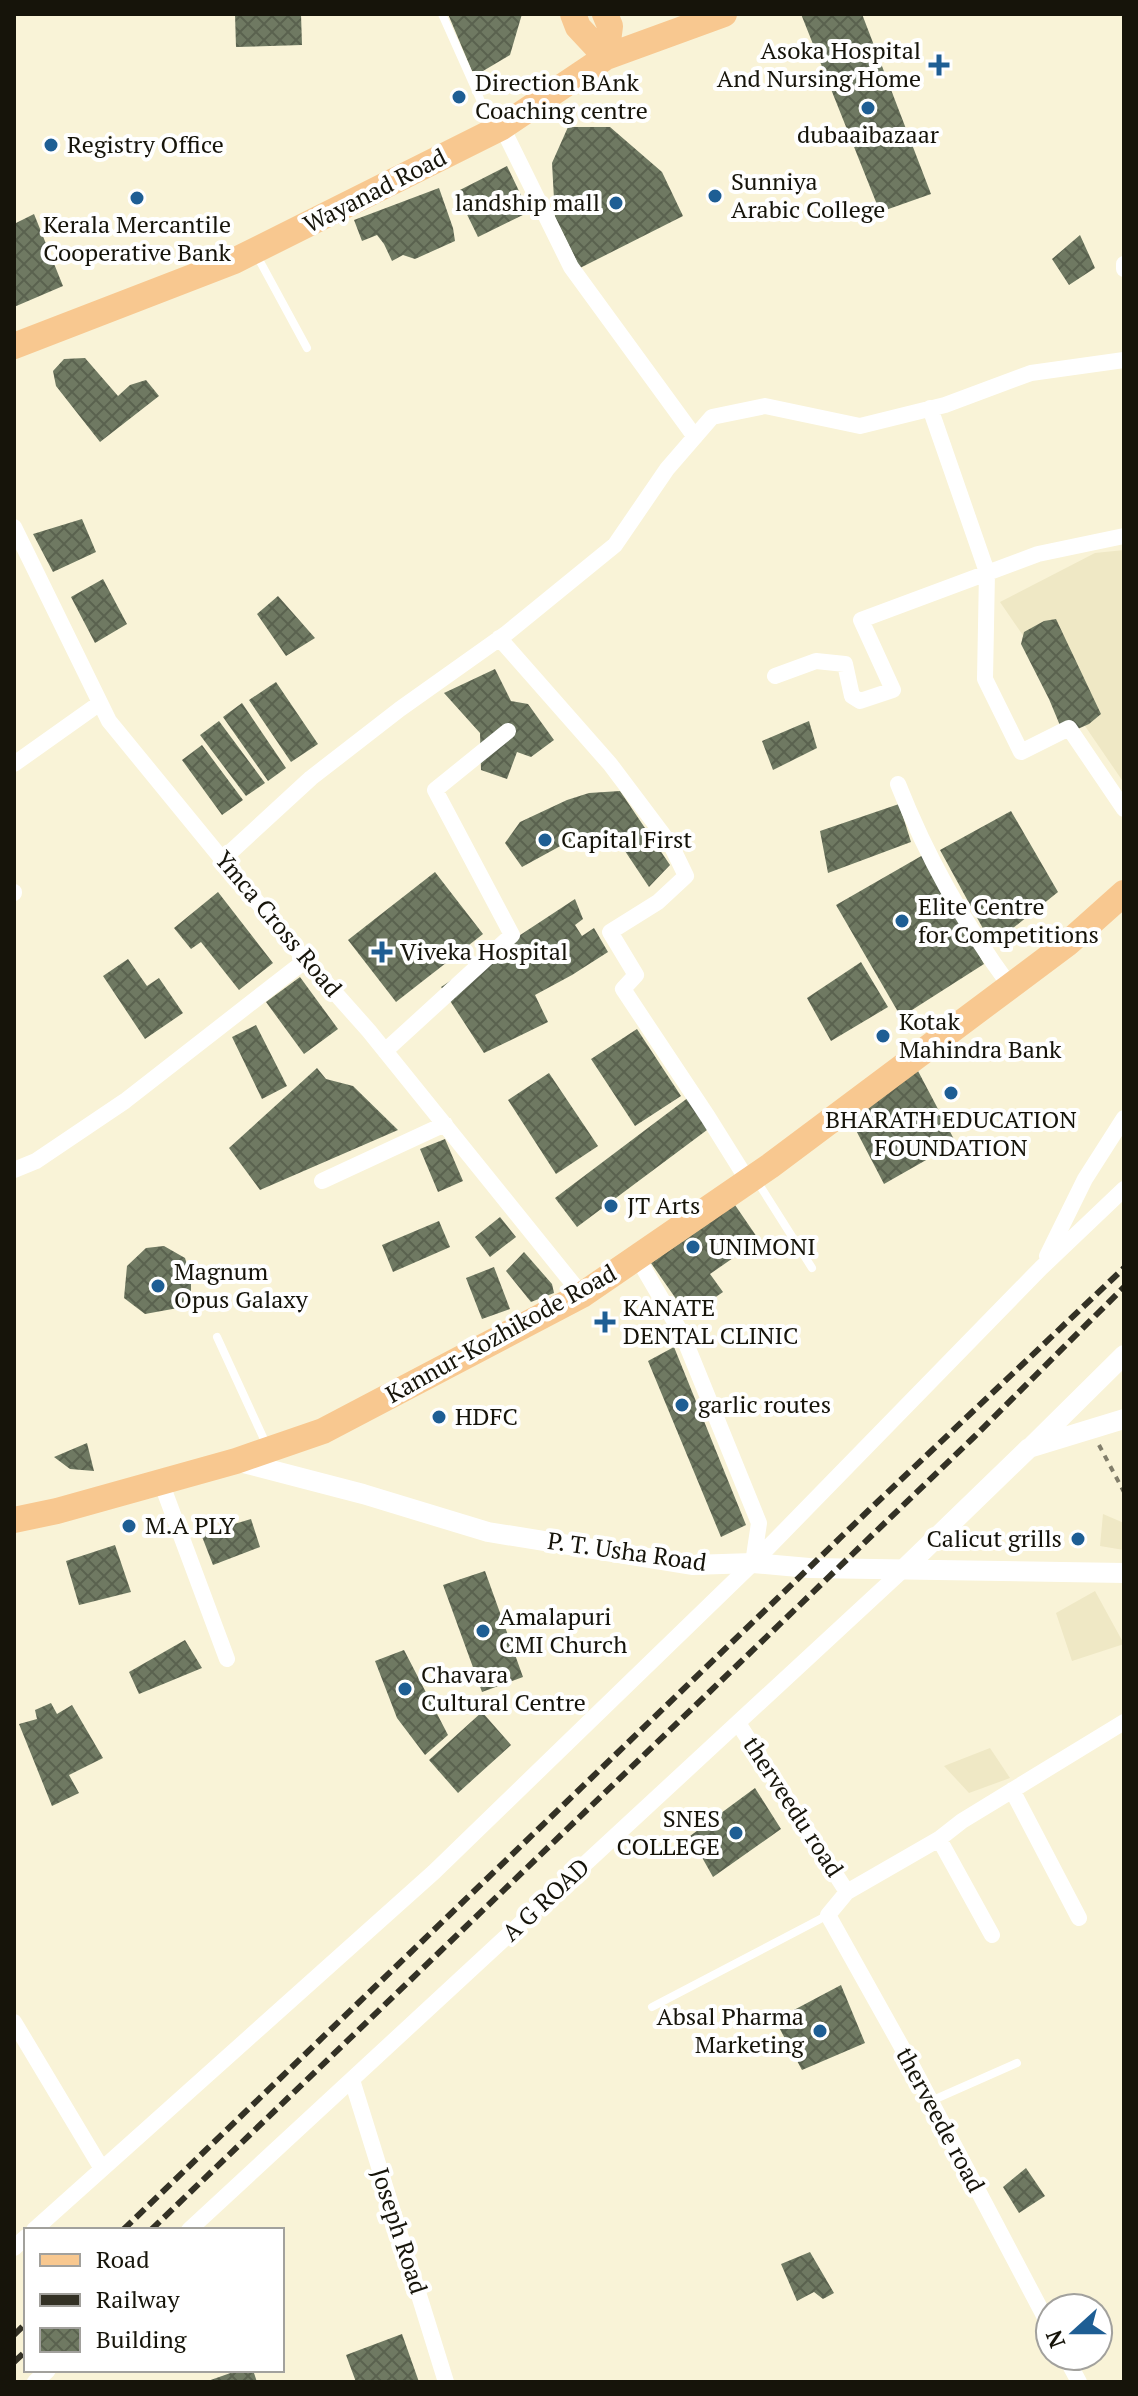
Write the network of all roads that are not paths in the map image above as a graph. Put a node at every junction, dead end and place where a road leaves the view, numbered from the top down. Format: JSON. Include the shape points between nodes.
{"nodes":[{"id":1,"x":442,"y":14,"type":"edge"},
{"id":2,"x":573,"y":14,"type":"edge"},
{"id":3,"x":605,"y":14,"type":"edge"},
{"id":4,"x":724,"y":14,"type":"edge"},
{"id":5,"x":606,"y":57,"type":"junction"},
{"id":6,"x":498,"y":129,"type":"junction"},
{"id":7,"x":254,"y":251,"type":"junction"},
{"id":8,"x":14,"y":346,"type":"edge"},
{"id":9,"x":307,"y":348,"type":"dead end"},
{"id":10,"x":1124,"y":360,"type":"edge"},
{"id":11,"x":930,"y":408,"type":"junction"},
{"id":12,"x":695,"y":437,"type":"junction"},
{"id":13,"x":14,"y":527,"type":"edge"},
{"id":14,"x":1124,"y":536,"type":"edge"},
{"id":15,"x":987,"y":572,"type":"junction"},
{"id":16,"x":499,"y":638,"type":"junction"},
{"id":17,"x":775,"y":676,"type":"dead end"},
{"id":18,"x":100,"y":703,"type":"junction"},
{"id":19,"x":508,"y":731,"type":"dead end"},
{"id":20,"x":14,"y":764,"type":"edge"},
{"id":21,"x":898,"y":784,"type":"dead end"},
{"id":22,"x":1124,"y":809,"type":"edge"},
{"id":23,"x":223,"y":859,"type":"junction"},
{"id":24,"x":1123,"y":896,"type":"edge"},
{"id":25,"x":306,"y":960,"type":"junction"},
{"id":26,"x":1010,"y":986,"type":"junction"},
{"id":27,"x":385,"y":1051,"type":"junction"},
{"id":28,"x":1124,"y":1118,"type":"edge"},
{"id":29,"x":445,"y":1124,"type":"junction"},
{"id":30,"x":14,"y":1170,"type":"edge"},
{"id":31,"x":751,"y":1179,"type":"junction"},
{"id":32,"x":322,"y":1181,"type":"dead end"},
{"id":33,"x":1124,"y":1189,"type":"edge"},
{"id":34,"x":637,"y":1257,"type":"junction"},
{"id":35,"x":812,"y":1268,"type":"dead end"},
{"id":36,"x":1041,"y":1268,"type":"junction"},
{"id":37,"x":582,"y":1295,"type":"junction"},
{"id":38,"x":217,"y":1337,"type":"dead end"},
{"id":39,"x":1124,"y":1355,"type":"edge"},
{"id":40,"x":1124,"y":1419,"type":"edge"},
{"id":41,"x":1029,"y":1448,"type":"junction"},
{"id":42,"x":268,"y":1449,"type":"junction"},
{"id":43,"x":236,"y":1461,"type":"junction"},
{"id":44,"x":161,"y":1482,"type":"junction"},
{"id":45,"x":14,"y":1520,"type":"edge"},
{"id":46,"x":753,"y":1563,"type":"junction"},
{"id":47,"x":904,"y":1569,"type":"junction"},
{"id":48,"x":1124,"y":1573,"type":"edge"},
{"id":49,"x":227,"y":1659,"type":"dead end"},
{"id":50,"x":1124,"y":1722,"type":"edge"},
{"id":51,"x":738,"y":1723,"type":"junction"},
{"id":52,"x":1012,"y":1790,"type":"junction"},
{"id":53,"x":939,"y":1839,"type":"junction"},
{"id":54,"x":847,"y":1892,"type":"junction"},
{"id":55,"x":828,"y":1915,"type":"junction"},
{"id":56,"x":1079,"y":1918,"type":"dead end"},
{"id":57,"x":992,"y":1935,"type":"dead end"},
{"id":58,"x":652,"y":2007,"type":"dead end"},
{"id":59,"x":14,"y":2022,"type":"edge"},
{"id":60,"x":1017,"y":2063,"type":"dead end"},
{"id":61,"x":352,"y":2080,"type":"junction"},
{"id":62,"x":931,"y":2101,"type":"junction"},
{"id":63,"x":102,"y":2169,"type":"junction"},
{"id":64,"x":36,"y":2228,"type":"edge"},
{"id":65,"x":191,"y":2228,"type":"edge"},
{"id":66,"x":1034,"y":2297,"type":"edge"},
{"id":67,"x":446,"y":2382,"type":"edge"}],
"edges":[{"from":1,"to":6,"type":"lane"},
{"from":2,"to":5,"type":"main road"},
{"from":3,"to":5,"type":"main road","via":[[610,26]]},
{"from":4,"to":5,"type":"main road","name":"Wayanad Road"},
{"from":5,"to":6,"type":"main road","name":"Wayanad Road"},
{"from":6,"to":7,"type":"main road","name":"Wayanad Road"},
{"from":6,"to":12,"type":"street","via":[[571,267]]},
{"from":7,"to":8,"type":"main road","name":"Wayanad Road"},
{"from":7,"to":9,"type":"lane"},
{"from":10,"to":11,"type":"street","via":[[1031,373]]},
{"from":11,"to":12,"type":"street","via":[[860,426],[765,406],[712,417]]},
{"from":11,"to":15,"type":"street"},
{"from":12,"to":16,"type":"street","via":[[615,545]]},
{"from":13,"to":18,"type":"street","name":"Ymca Cross Road"},
{"from":14,"to":15,"type":"street","via":[[1038,554]]},
{"from":15,"to":17,"type":"street","via":[[861,620],[893,690],[860,701],[852,696],[845,664],[816,661]]},
{"from":15,"to":22,"type":"street","via":[[985,679],[1021,752],[1069,728]]},
{"from":16,"to":23,"type":"street","via":[[311,778]]},
{"from":16,"to":31,"type":"street","via":[[610,764],[671,845],[686,876],[658,902],[610,932],[636,975],[623,989]]},
{"from":18,"to":20,"type":"street"},
{"from":18,"to":23,"type":"street","name":"Ymca Cross Road","via":[[109,721]]},
{"from":19,"to":27,"type":"street","via":[[435,790],[512,935]]},
{"from":21,"to":26,"type":"street","via":[[914,826],[982,948]]},
{"from":23,"to":25,"type":"street","name":"Ymca Cross Road"},
{"from":24,"to":26,"type":"main road","name":"Kannur-Kozhikode Road"},
{"from":25,"to":27,"type":"street","name":"Ymca Cross Road"},
{"from":25,"to":30,"type":"street","via":[[125,1101]]},
{"from":26,"to":31,"type":"main road","name":"Kannur-Kozhikode Road"},
{"from":27,"to":29,"type":"street","name":"Ymca Cross Road"},
{"from":28,"to":36,"type":"street","via":[[1085,1179]]},
{"from":29,"to":32,"type":"street"},
{"from":29,"to":37,"type":"street","name":"Ymca Cross Road"},
{"from":31,"to":34,"type":"main road","name":"Kannur-Kozhikode Road"},
{"from":31,"to":35,"type":"lane"},
{"from":33,"to":36,"type":"street"},
{"from":34,"to":37,"type":"main road","name":"Kannur-Kozhikode Road"},
{"from":34,"to":46,"type":"street","via":[[683,1336],[759,1523]]},
{"from":36,"to":46,"type":"street"},
{"from":37,"to":42,"type":"main road","name":"Kannur-Kozhikode Road","via":[[323,1431]]},
{"from":38,"to":42,"type":"lane"},
{"from":39,"to":41,"type":"street"},
{"from":40,"to":41,"type":"street"},
{"from":41,"to":47,"type":"street"},
{"from":42,"to":43,"type":"main road","name":"Kannur-Kozhikode Road"},
{"from":43,"to":44,"type":"main road","name":"Kannur-Kozhikode Road"},
{"from":43,"to":46,"type":"street","name":"P. T. Usha Road","via":[[488,1532],[692,1565]]},
{"from":44,"to":45,"type":"main road","name":"Kannur-Kozhikode Road"},
{"from":44,"to":49,"type":"street"},
{"from":46,"to":47,"type":"street","name":"P. T. Usha Road"},
{"from":46,"to":63,"type":"street","via":[[434,1872]]},
{"from":47,"to":48,"type":"street","name":"P. T. Usha Road"},
{"from":47,"to":51,"type":"street","name":"A G ROAD"},
{"from":50,"to":52,"type":"street"},
{"from":51,"to":54,"type":"street","name":"therveedu road"},
{"from":51,"to":61,"type":"street","name":"A G ROAD"},
{"from":52,"to":53,"type":"street"},
{"from":52,"to":56,"type":"street"},
{"from":53,"to":54,"type":"street"},
{"from":53,"to":57,"type":"street"},
{"from":54,"to":55,"type":"street"},
{"from":55,"to":58,"type":"lane"},
{"from":55,"to":62,"type":"street","name":"therveede road"},
{"from":59,"to":63,"type":"street"},
{"from":60,"to":62,"type":"lane"},
{"from":61,"to":65,"type":"street","name":"A G ROAD"},
{"from":61,"to":67,"type":"street","name":"Joseph Road"},
{"from":62,"to":66,"type":"street","name":"therveede road"},
{"from":63,"to":64,"type":"street"}]}
